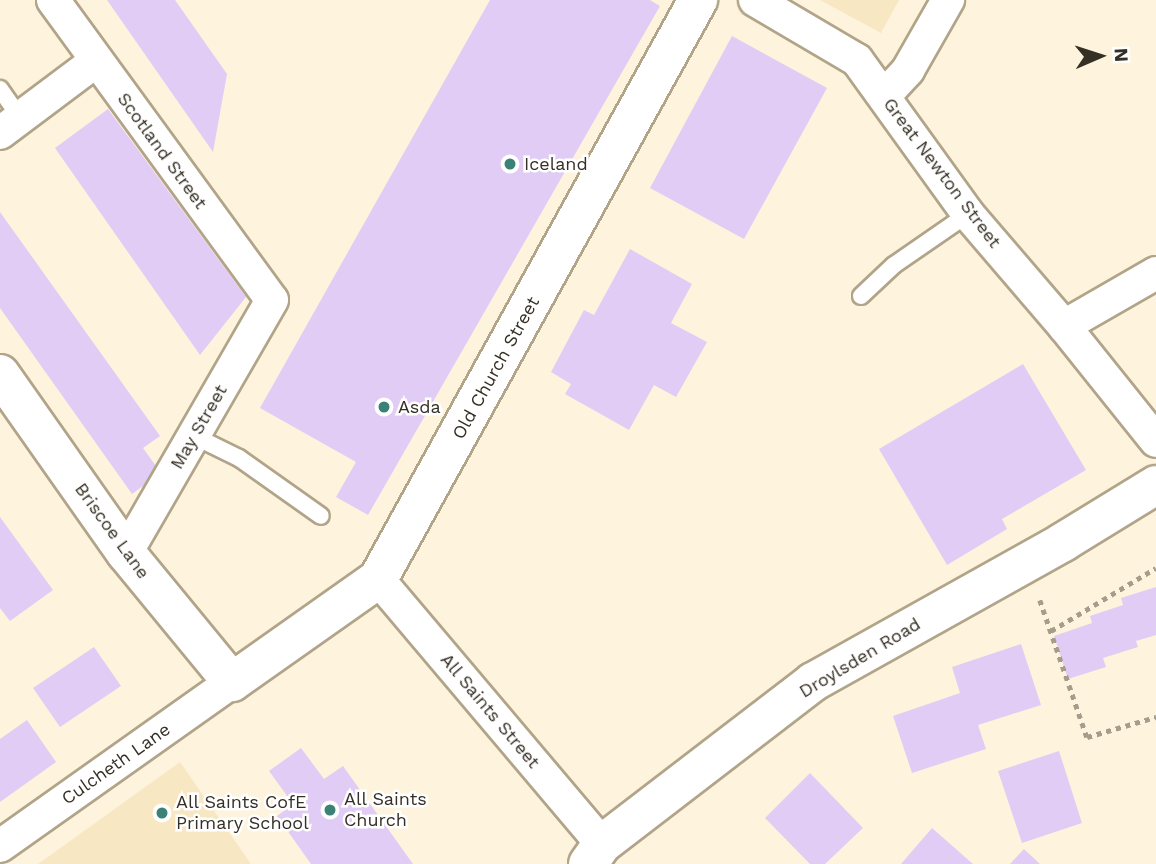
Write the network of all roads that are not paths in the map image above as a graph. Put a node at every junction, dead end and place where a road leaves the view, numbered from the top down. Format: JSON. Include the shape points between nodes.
{"nodes":[{"id":1,"x":53,"y":0,"type":"edge"},
{"id":2,"x":698,"y":0,"type":"edge"},
{"id":3,"x":755,"y":0,"type":"edge"},
{"id":4,"x":948,"y":0,"type":"edge"},
{"id":5,"x":96,"y":61,"type":"junction"},
{"id":6,"x":0,"y":89,"type":"edge"},
{"id":7,"x":885,"y":95,"type":"junction"},
{"id":8,"x":10,"y":126,"type":"edge"},
{"id":9,"x":968,"y":214,"type":"junction"},
{"id":10,"x":1156,"y":273,"type":"edge"},
{"id":11,"x":861,"y":296,"type":"dead end"},
{"id":12,"x":272,"y":300,"type":"joint"},
{"id":13,"x":1064,"y":326,"type":"junction"},
{"id":14,"x":0,"y":373,"type":"edge"},
{"id":15,"x":194,"y":436,"type":"junction"},
{"id":16,"x":1156,"y":441,"type":"edge"},
{"id":17,"x":1156,"y":485,"type":"edge"},
{"id":18,"x":321,"y":516,"type":"dead end"},
{"id":19,"x":126,"y":552,"type":"junction"},
{"id":20,"x":378,"y":579,"type":"junction"},
{"id":21,"x":232,"y":682,"type":"junction"},
{"id":22,"x":0,"y":846,"type":"edge"},
{"id":23,"x":595,"y":854,"type":"edge"}],
"edges":[{"from":1,"to":5,"type":"street","name":"Scotland Street"},
{"from":2,"to":20,"type":"street","name":"Old Church Street"},
{"from":3,"to":7,"type":"street","name":"Great Newton Street","via":[[857,60]]},
{"from":4,"to":7,"type":"street","via":[[908,70]]},
{"from":5,"to":8,"type":"street"},
{"from":5,"to":12,"type":"street","name":"Scotland Street"},
{"from":6,"to":8,"type":"lane"},
{"from":7,"to":9,"type":"street","name":"Great Newton Street"},
{"from":9,"to":11,"type":"lane","via":[[894,265]]},
{"from":9,"to":13,"type":"street","name":"Great Newton Street"},
{"from":10,"to":13,"type":"street"},
{"from":12,"to":15,"type":"street","name":"May Street"},
{"from":13,"to":16,"type":"street","name":"Great Newton Street"},
{"from":14,"to":19,"type":"street","name":"Briscoe Lane"},
{"from":15,"to":18,"type":"lane","via":[[239,458]]},
{"from":15,"to":19,"type":"street","name":"May Street"},
{"from":17,"to":23,"type":"street","name":"Droylsden Road","via":[[813,682]]},
{"from":19,"to":21,"type":"street","name":"Briscoe Lane"},
{"from":20,"to":21,"type":"street","name":"Old Church Street"},
{"from":20,"to":23,"type":"street","name":"All Saints Street"},
{"from":21,"to":22,"type":"street","name":"Culcheth Lane"}]}
